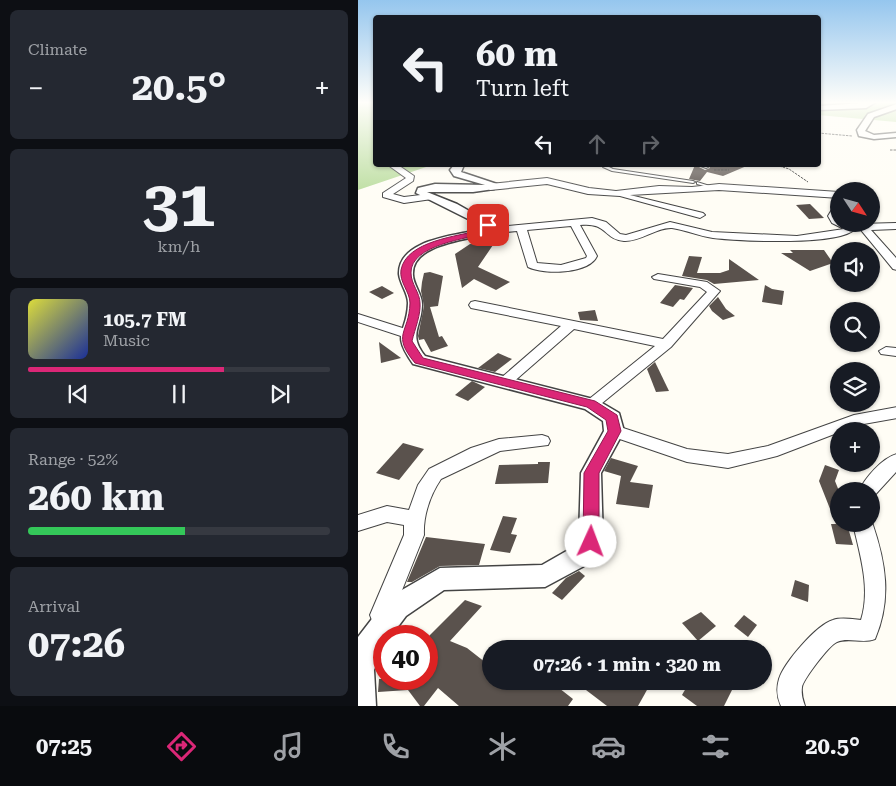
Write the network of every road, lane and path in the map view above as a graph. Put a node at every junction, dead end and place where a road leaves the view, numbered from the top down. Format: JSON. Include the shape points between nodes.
{"nodes":[{"id":1,"x":840,"y":135,"type":"edge"},
{"id":2,"x":866,"y":135,"type":"edge"},
{"id":3,"x":896,"y":135,"type":"edge"},
{"id":4,"x":852,"y":136,"type":"dead end"},
{"id":5,"x":890,"y":150,"type":"dead end"},
{"id":6,"x":896,"y":150,"type":"edge"},
{"id":7,"x":395,"y":167,"type":"edge"},
{"id":8,"x":457,"y":167,"type":"edge"},
{"id":9,"x":606,"y":167,"type":"edge"},
{"id":10,"x":782,"y":167,"type":"edge"},
{"id":11,"x":729,"y":170,"type":"dead end"},
{"id":12,"x":718,"y":171,"type":"dead end"},
{"id":13,"x":490,"y":187,"type":"junction"},
{"id":14,"x":711,"y":188,"type":"junction"},
{"id":15,"x":823,"y":192,"type":"junction"},
{"id":16,"x":830,"y":193,"type":"edge"},
{"id":17,"x":616,"y":194,"type":"junction"},
{"id":18,"x":429,"y":197,"type":"junction"},
{"id":19,"x":700,"y":215,"type":"dead end"},
{"id":20,"x":574,"y":223,"type":"junction"},
{"id":21,"x":880,"y":226,"type":"edge"},
{"id":22,"x":896,"y":226,"type":"edge"},
{"id":23,"x":520,"y":228,"type":"junction"},
{"id":24,"x":486,"y":231,"type":"junction"},
{"id":25,"x":837,"y":232,"type":"edge"},
{"id":26,"x":868,"y":232,"type":"edge"},
{"id":27,"x":896,"y":267,"type":"edge"},
{"id":28,"x":658,"y":277,"type":"dead end"},
{"id":29,"x":475,"y":305,"type":"dead end"},
{"id":30,"x":358,"y":318,"type":"edge"},
{"id":31,"x":571,"y":324,"type":"junction"},
{"id":32,"x":407,"y":334,"type":"junction"},
{"id":33,"x":666,"y":344,"type":"junction"},
{"id":34,"x":506,"y":381,"type":"junction"},
{"id":35,"x":591,"y":404,"type":"junction"},
{"id":36,"x":896,"y":412,"type":"edge"},
{"id":37,"x":614,"y":431,"type":"junction"},
{"id":38,"x":542,"y":441,"type":"dead end"},
{"id":39,"x":896,"y":460,"type":"edge"},
{"id":40,"x":873,"y":482,"type":"edge"},
{"id":41,"x":414,"y":522,"type":"junction"},
{"id":42,"x":358,"y":523,"type":"edge"},
{"id":43,"x":865,"y":532,"type":"edge"},
{"id":44,"x":369,"y":643,"type":"junction"},
{"id":45,"x":361,"y":706,"type":"edge"},
{"id":46,"x":793,"y":706,"type":"edge"}],
"edges":[{"from":1,"to":4,"type":"path"},
{"from":2,"to":3,"type":"street"},
{"from":5,"to":6,"type":"path"},
{"from":7,"to":18,"type":"street","via":[[410,179],[386,195],[404,200]]},
{"from":8,"to":13,"type":"street","via":[[455,170],[458,174],[486,181],[492,184]]},
{"from":9,"to":14,"type":"lane"},
{"from":10,"to":15,"type":"path"},
{"from":11,"to":12,"type":"path"},
{"from":13,"to":17,"type":"street","via":[[547,181]]},
{"from":13,"to":18,"type":"street","via":[[469,190],[425,188],[421,193]]},
{"from":14,"to":15,"type":"street"},
{"from":14,"to":17,"type":"street"},
{"from":15,"to":16,"type":"street"},
{"from":17,"to":19,"type":"street"},
{"from":18,"to":24,"type":"street","via":[[480,219],[488,225]]},
{"from":20,"to":23,"type":"street"},
{"from":20,"to":23,"type":"street","via":[[592,256],[590,260],[545,269],[532,265]]},
{"from":20,"to":25,"type":"street","via":[[592,221],[603,224],[616,236],[626,238],[670,225],[712,235],[798,239]]},
{"from":21,"to":22,"type":"street"},
{"from":23,"to":24,"type":"street"},
{"from":24,"to":32,"type":"street","via":[[430,245],[412,256],[406,271],[415,302]]},
{"from":26,"to":27,"type":"street"},
{"from":28,"to":33,"type":"street","via":[[703,284],[714,291]]},
{"from":29,"to":31,"type":"street"},
{"from":30,"to":32,"type":"street"},
{"from":31,"to":33,"type":"street"},
{"from":31,"to":34,"type":"street"},
{"from":32,"to":34,"type":"street","via":[[410,350],[419,360]]},
{"from":33,"to":35,"type":"street"},
{"from":34,"to":35,"type":"street"},
{"from":35,"to":37,"type":"street","via":[[612,418]]},
{"from":36,"to":37,"type":"street","via":[[861,418],[761,454],[728,461],[705,459]]},
{"from":37,"to":44,"type":"street","via":[[592,473],[591,542],[578,557],[545,576],[440,579],[397,606]]},
{"from":38,"to":41,"type":"street","via":[[499,445],[435,474],[427,485]]},
{"from":39,"to":40,"type":"street"},
{"from":41,"to":42,"type":"street","via":[[404,514],[379,514]]},
{"from":41,"to":44,"type":"street","via":[[414,536]]},
{"from":43,"to":46,"type":"street","via":[[874,580],[872,620],[866,631],[835,630],[822,639],[790,681],[789,696]]},
{"from":44,"to":45,"type":"street","via":[[360,670]]}]}
